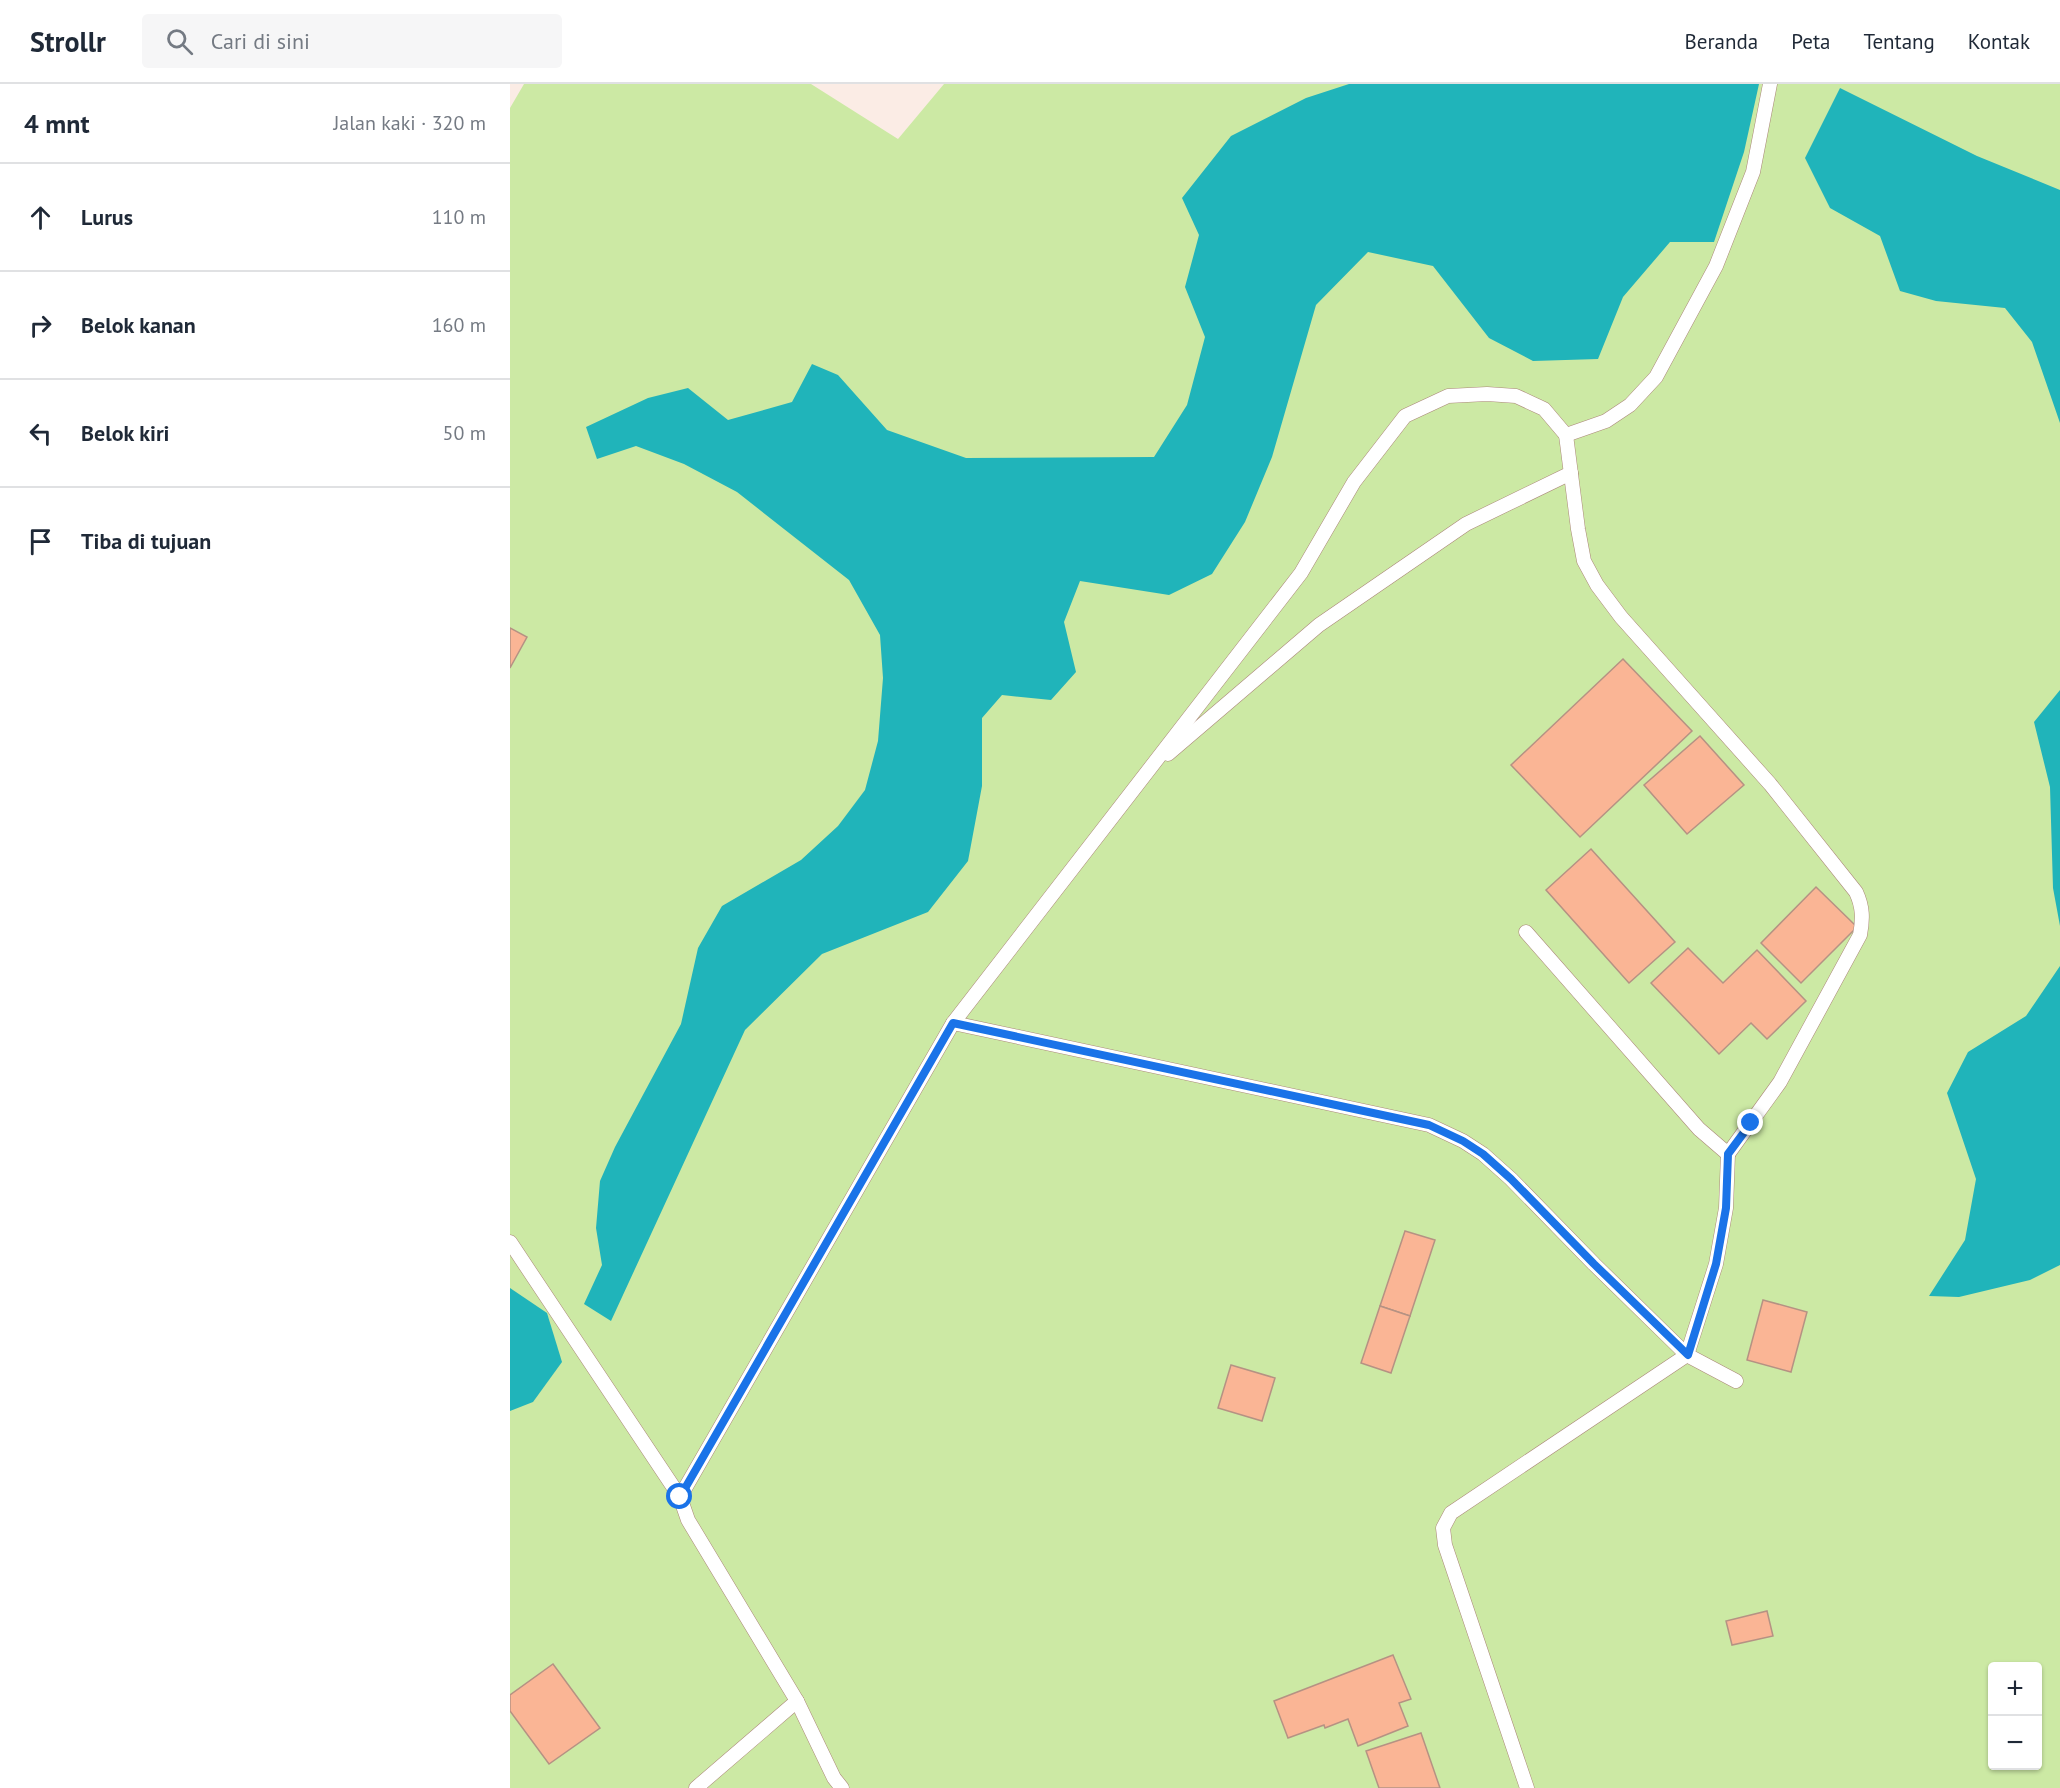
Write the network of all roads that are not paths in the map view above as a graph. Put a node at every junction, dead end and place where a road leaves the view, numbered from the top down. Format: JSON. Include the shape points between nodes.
{"nodes":[{"id":1,"x":1770,"y":84,"type":"edge"},
{"id":2,"x":1566,"y":435,"type":"junction"},
{"id":3,"x":1571,"y":473,"type":"junction"},
{"id":4,"x":1146,"y":773,"type":"junction"},
{"id":5,"x":1526,"y":932,"type":"dead end"},
{"id":6,"x":953,"y":1023,"type":"junction"},
{"id":7,"x":1728,"y":1154,"type":"junction"},
{"id":8,"x":510,"y":1242,"type":"edge"},
{"id":9,"x":1688,"y":1355,"type":"junction"},
{"id":10,"x":1736,"y":1382,"type":"dead end"},
{"id":11,"x":680,"y":1497,"type":"junction"},
{"id":12,"x":797,"y":1701,"type":"junction"},
{"id":13,"x":696,"y":1788,"type":"edge"},
{"id":14,"x":842,"y":1788,"type":"edge"},
{"id":15,"x":1527,"y":1788,"type":"edge"}],
"edges":[{"from":1,"to":2,"type":"lane","via":[[1752,172],[1716,266],[1656,377],[1630,405],[1606,421]]},
{"from":2,"to":3,"type":"lane"},
{"from":2,"to":4,"type":"lane","via":[[1544,409],[1516,396],[1448,396],[1405,416],[1354,483],[1301,573]]},
{"from":3,"to":4,"type":"lane","via":[[1466,524],[1319,625]]},
{"from":3,"to":7,"type":"lane","via":[[1584,561],[1597,585],[1770,784],[1862,904],[1860,935],[1810,1029],[1780,1082]]},
{"from":4,"to":6,"type":"lane"},
{"from":5,"to":7,"type":"lane","via":[[1699,1129]]},
{"from":6,"to":9,"type":"lane","via":[[1429,1125],[1483,1154]]},
{"from":6,"to":11,"type":"lane"},
{"from":7,"to":9,"type":"lane","via":[[1726,1208],[1716,1264]]},
{"from":8,"to":11,"type":"lane"},
{"from":9,"to":10,"type":"lane"},
{"from":9,"to":15,"type":"lane","via":[[1451,1513],[1443,1528],[1445,1545]]},
{"from":11,"to":12,"type":"lane","via":[[688,1520]]},
{"from":12,"to":13,"type":"lane"},
{"from":12,"to":14,"type":"lane"}]}
